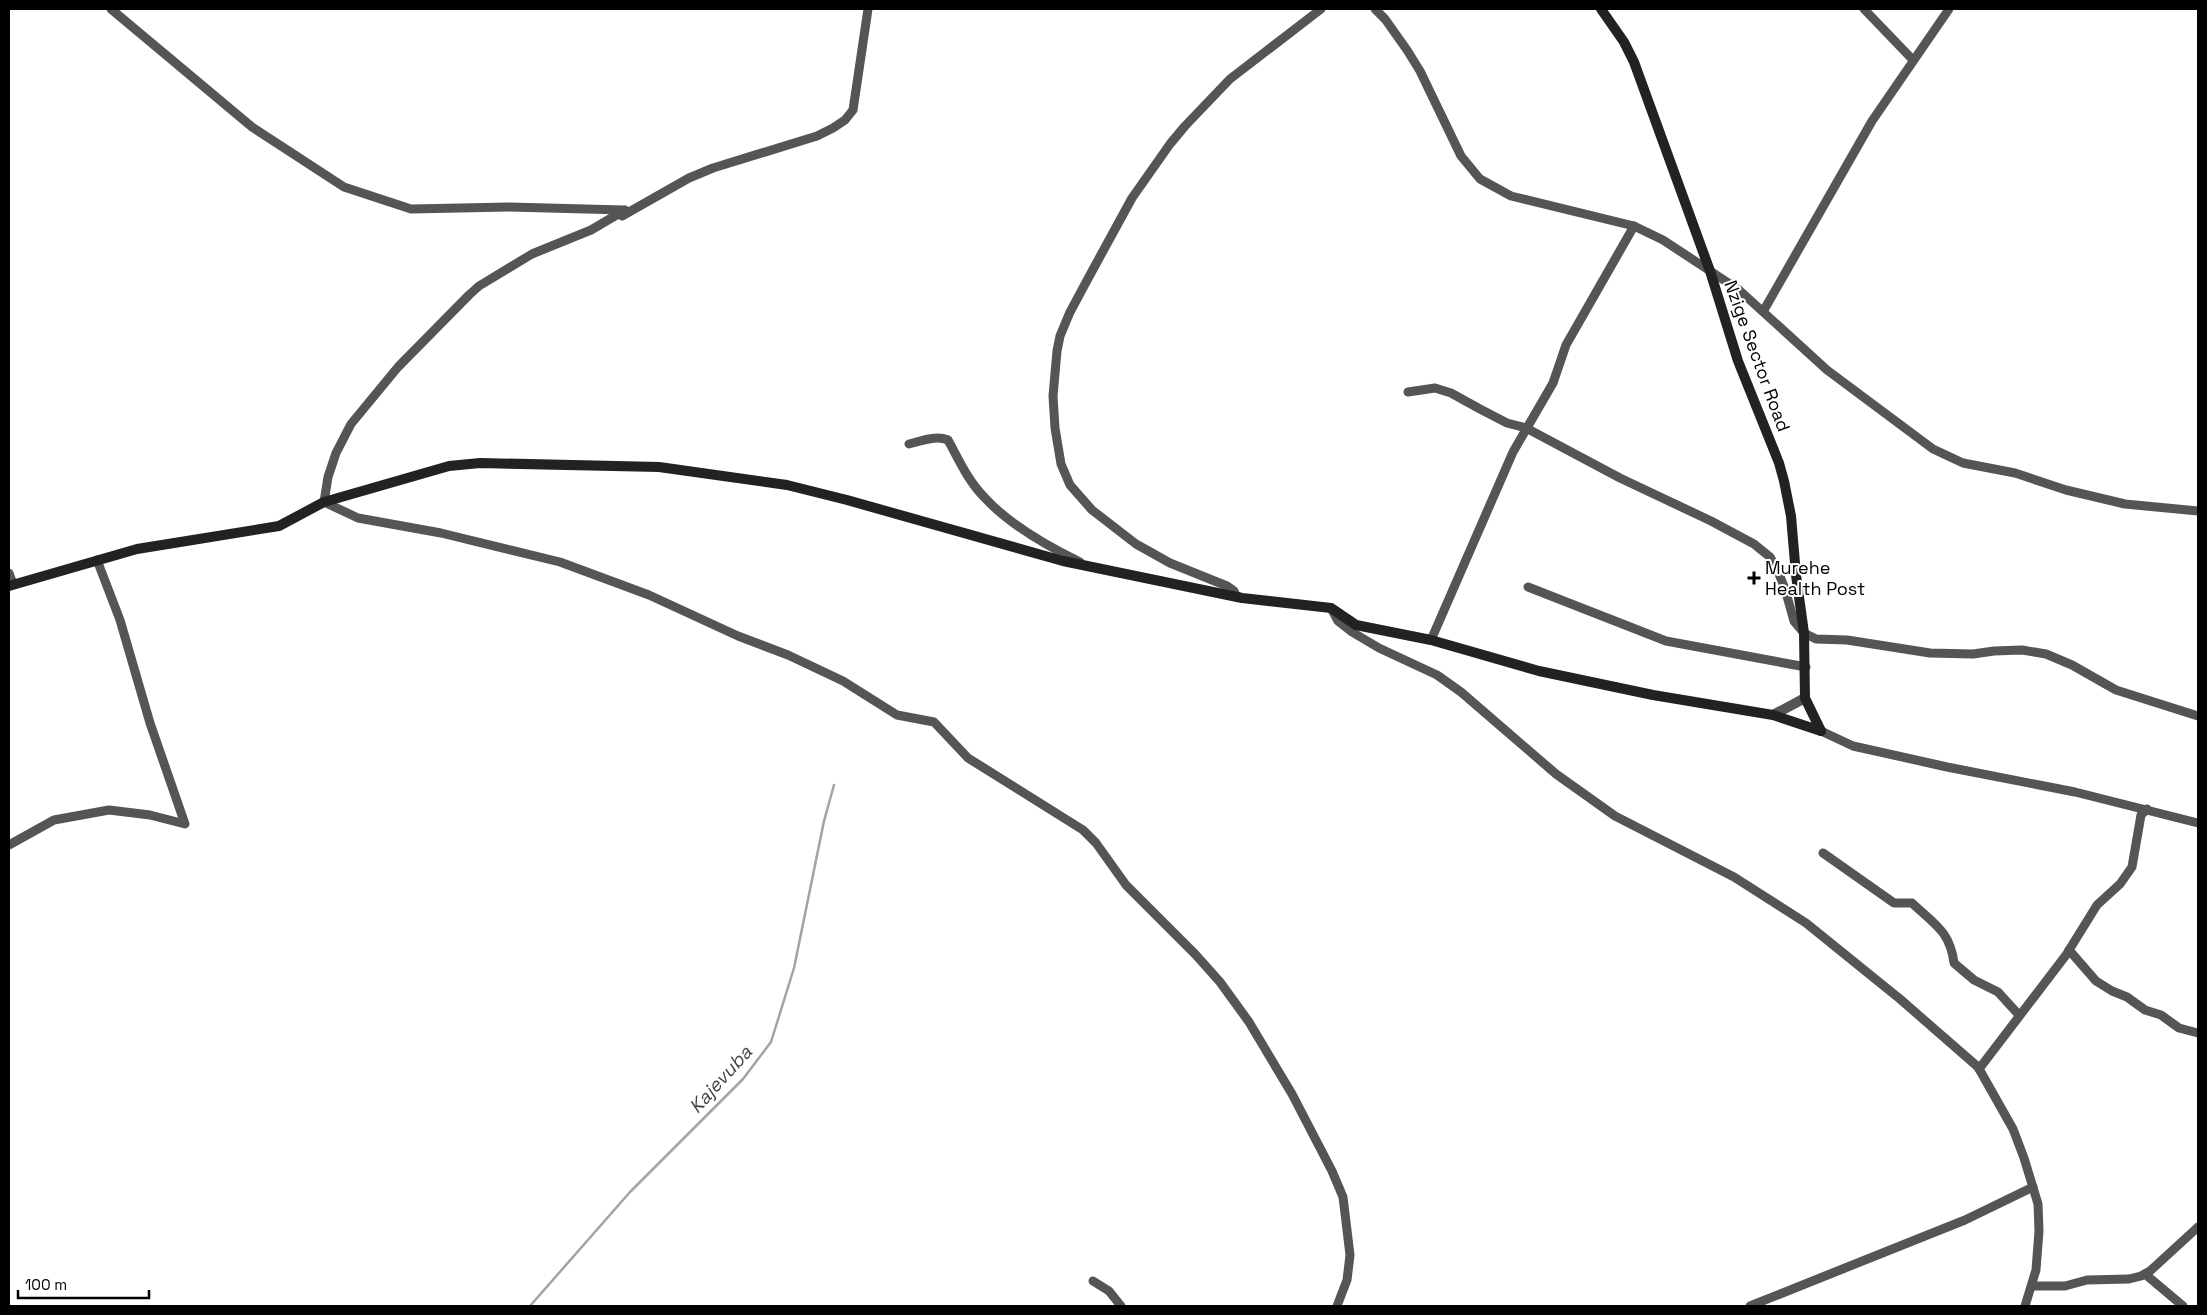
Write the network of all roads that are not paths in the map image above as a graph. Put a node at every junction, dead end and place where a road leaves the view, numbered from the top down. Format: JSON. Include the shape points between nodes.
{"nodes":[{"id":1,"x":111,"y":9,"type":"edge"},
{"id":2,"x":868,"y":9,"type":"edge"},
{"id":3,"x":1321,"y":9,"type":"edge"},
{"id":4,"x":1375,"y":9,"type":"edge"},
{"id":5,"x":1601,"y":9,"type":"edge"},
{"id":6,"x":1864,"y":9,"type":"edge"},
{"id":7,"x":1949,"y":9,"type":"edge"},
{"id":8,"x":1913,"y":60,"type":"junction"},
{"id":9,"x":625,"y":210,"type":"junction"},
{"id":10,"x":1634,"y":226,"type":"junction"},
{"id":11,"x":1710,"y":271,"type":"junction"},
{"id":12,"x":1764,"y":310,"type":"junction"},
{"id":13,"x":1408,"y":392,"type":"dead end"},
{"id":14,"x":1526,"y":428,"type":"junction"},
{"id":15,"x":909,"y":444,"type":"dead end"},
{"id":16,"x":324,"y":502,"type":"junction"},
{"id":17,"x":2198,"y":510,"type":"edge"},
{"id":18,"x":96,"y":560,"type":"junction"},
{"id":19,"x":1087,"y":566,"type":"junction"},
{"id":20,"x":9,"y":573,"type":"edge"},
{"id":21,"x":11,"y":585,"type":"edge"},
{"id":22,"x":1528,"y":587,"type":"dead end"},
{"id":23,"x":1242,"y":598,"type":"junction"},
{"id":24,"x":1330,"y":608,"type":"junction"},
{"id":25,"x":1804,"y":633,"type":"junction"},
{"id":26,"x":1431,"y":640,"type":"junction"},
{"id":27,"x":1806,"y":667,"type":"junction"},
{"id":28,"x":1805,"y":698,"type":"junction"},
{"id":29,"x":1773,"y":716,"type":"junction"},
{"id":30,"x":2198,"y":716,"type":"edge"},
{"id":31,"x":1821,"y":731,"type":"junction"},
{"id":32,"x":2147,"y":809,"type":"junction"},
{"id":33,"x":2198,"y":823,"type":"edge"},
{"id":34,"x":9,"y":845,"type":"edge"},
{"id":35,"x":1824,"y":854,"type":"dead end"},
{"id":36,"x":2069,"y":950,"type":"junction"},
{"id":37,"x":2019,"y":1014,"type":"junction"},
{"id":38,"x":2198,"y":1032,"type":"edge"},
{"id":39,"x":1978,"y":1068,"type":"junction"},
{"id":40,"x":2033,"y":1187,"type":"junction"},
{"id":41,"x":2198,"y":1227,"type":"edge"},
{"id":42,"x":2145,"y":1274,"type":"junction"},
{"id":43,"x":1093,"y":1281,"type":"dead end"},
{"id":44,"x":2032,"y":1286,"type":"junction"},
{"id":45,"x":1121,"y":1306,"type":"edge"},
{"id":46,"x":1336,"y":1306,"type":"edge"},
{"id":47,"x":1750,"y":1306,"type":"edge"},
{"id":48,"x":2025,"y":1306,"type":"edge"},
{"id":49,"x":2183,"y":1306,"type":"edge"}],
"edges":[{"from":1,"to":9,"type":"street","via":[[252,127],[344,187],[411,208]]},
{"from":2,"to":9,"type":"street","via":[[853,110],[845,120],[817,136],[712,168],[622,216]]},
{"from":3,"to":23,"type":"street","via":[[1230,79],[1170,144],[1132,198],[1070,312],[1060,336],[1056,359],[1053,396],[1057,449],[1066,478],[1077,495],[1136,544],[1170,563],[1227,586]]},
{"from":4,"to":10,"type":"street","via":[[1416,64],[1461,156],[1480,179],[1522,200]]},
{"from":5,"to":11,"type":"main road","name":"Nzige Sector Road","via":[[1634,62]]},
{"from":6,"to":8,"type":"street"},
{"from":7,"to":8,"type":"street"},
{"from":8,"to":12,"type":"street","via":[[1853,153]]},
{"from":9,"to":16,"type":"street","via":[[591,230],[532,254],[469,295],[398,366],[351,424],[336,453]]},
{"from":10,"to":11,"type":"street","via":[[1663,240]]},
{"from":10,"to":14,"type":"street","via":[[1566,346],[1542,406]]},
{"from":11,"to":12,"type":"street"},
{"from":11,"to":25,"type":"main road","name":"Nzige Sector Road","via":[[1738,361],[1784,481]]},
{"from":12,"to":17,"type":"street","via":[[1824,368],[1948,458],[2124,504]]},
{"from":13,"to":14,"type":"street","via":[[1441,389],[1508,423]]},
{"from":14,"to":25,"type":"street","via":[[1628,482],[1730,530],[1760,549],[1777,569],[1794,621]]},
{"from":14,"to":26,"type":"street"},
{"from":15,"to":19,"type":"street","via":[[934,438],[948,440],[967,476],[1000,512]]},
{"from":16,"to":18,"type":"main road","via":[[279,526]]},
{"from":16,"to":19,"type":"main road","via":[[421,473],[465,464],[659,467],[787,485]]},
{"from":16,"to":46,"type":"street","via":[[358,518],[441,532],[560,562],[649,595],[788,655],[843,681],[897,715],[934,722],[968,758],[1083,830],[1126,885],[1220,982],[1249,1022],[1292,1094],[1343,1197],[1350,1255],[1347,1280]]},
{"from":18,"to":21,"type":"main road"},
{"from":18,"to":34,"type":"street","via":[[120,620],[150,723],[185,824],[150,815],[109,810],[54,820]]},
{"from":19,"to":23,"type":"main road"},
{"from":20,"to":21,"type":"street"},
{"from":22,"to":27,"type":"street","via":[[1666,641]]},
{"from":23,"to":24,"type":"main road"},
{"from":24,"to":26,"type":"main road","via":[[1356,625]]},
{"from":24,"to":39,"type":"street","via":[[1352,632],[1437,675],[1461,692],[1556,774],[1615,816],[1734,877],[1806,923]]},
{"from":25,"to":27,"type":"main road","name":"Nzige Sector Road"},
{"from":25,"to":30,"type":"street","via":[[1816,639],[1847,640],[1930,652],[1973,654],[2022,650],[2046,654],[2110,687]]},
{"from":26,"to":29,"type":"main road","via":[[1539,671]]},
{"from":27,"to":28,"type":"main road","name":"Nzige Sector Road"},
{"from":28,"to":29,"type":"street"},
{"from":28,"to":31,"type":"main road","name":"Nzige Sector Road"},
{"from":29,"to":31,"type":"main road"},
{"from":31,"to":32,"type":"street","via":[[1853,746]]},
{"from":32,"to":33,"type":"street"},
{"from":32,"to":36,"type":"street","via":[[2141,815],[2132,868],[2097,905]]},
{"from":35,"to":37,"type":"street","via":[[1894,903],[1912,903],[1939,926],[1952,945],[1954,963],[1974,980],[1998,992]]},
{"from":36,"to":37,"type":"street"},
{"from":36,"to":38,"type":"street","via":[[2096,980],[2112,992],[2161,1015],[2179,1028]]},
{"from":37,"to":39,"type":"street"},
{"from":39,"to":40,"type":"street","via":[[2013,1129]]},
{"from":40,"to":44,"type":"street","via":[[2038,1204],[2039,1231]]},
{"from":40,"to":47,"type":"street","via":[[1965,1220]]},
{"from":41,"to":42,"type":"street"},
{"from":42,"to":44,"type":"street","via":[[2081,1281],[2065,1286]]},
{"from":42,"to":49,"type":"street"},
{"from":43,"to":45,"type":"street","via":[[1110,1291]]},
{"from":44,"to":48,"type":"street"}]}
